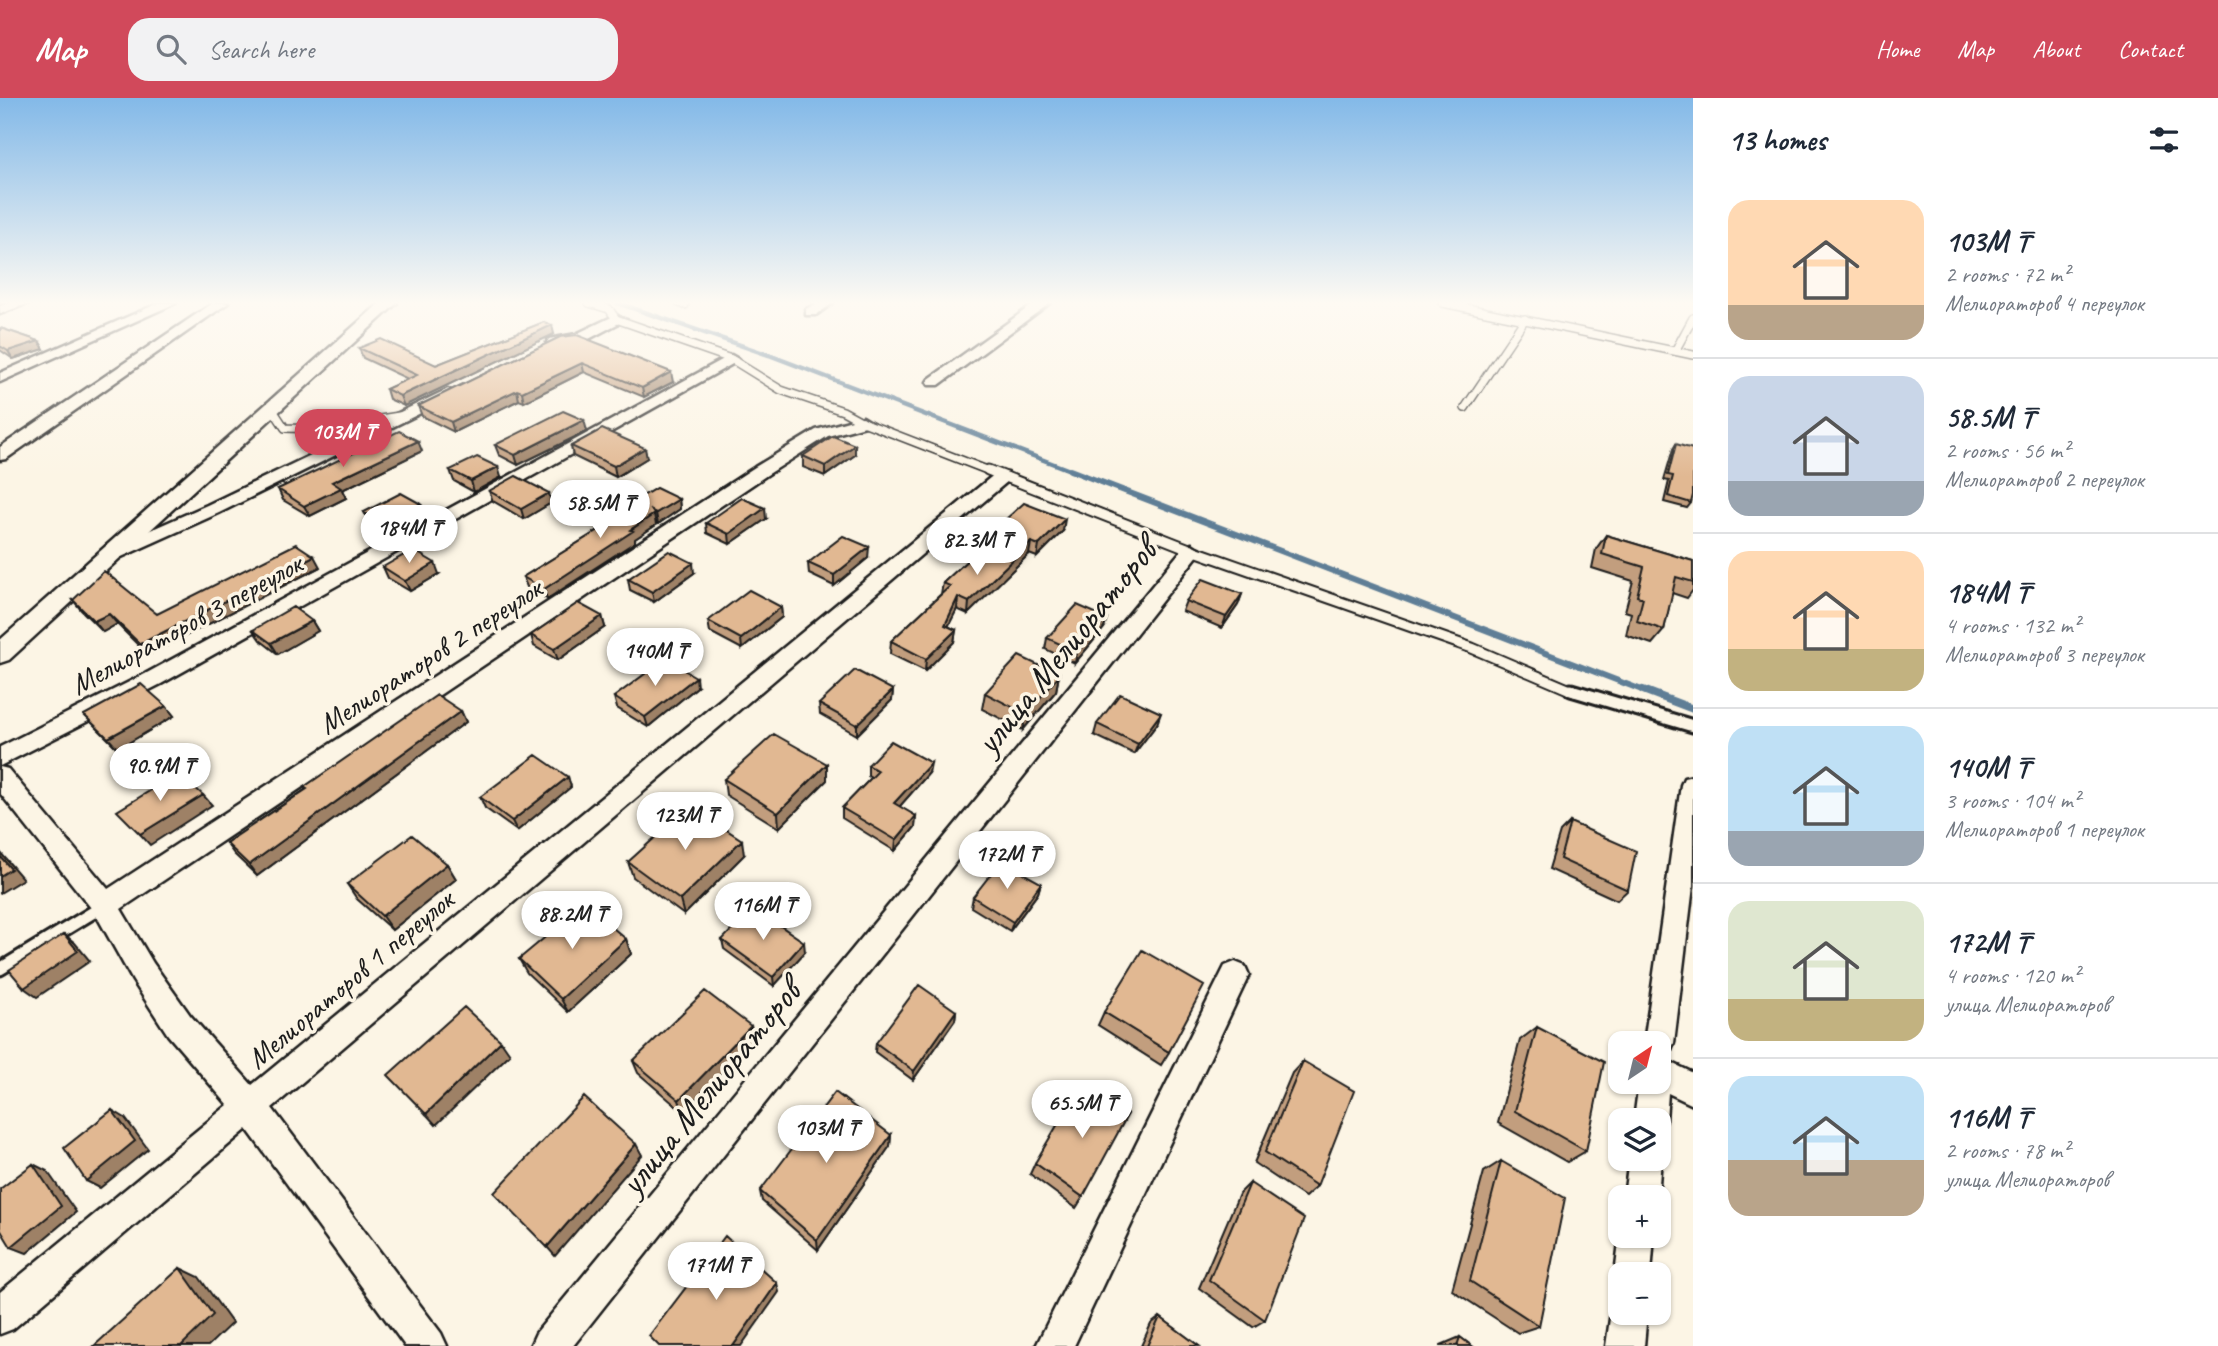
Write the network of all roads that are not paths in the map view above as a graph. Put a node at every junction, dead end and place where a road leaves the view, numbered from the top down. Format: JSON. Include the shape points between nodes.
{"nodes":[{"id":1,"x":38,"y":361,"type":"edge"},
{"id":2,"x":136,"y":361,"type":"edge"},
{"id":3,"x":323,"y":361,"type":"edge"},
{"id":4,"x":727,"y":361,"type":"edge"},
{"id":5,"x":735,"y":361,"type":"edge"},
{"id":6,"x":963,"y":361,"type":"edge"},
{"id":7,"x":1497,"y":361,"type":"edge"},
{"id":8,"x":0,"y":378,"type":"edge"},
{"id":9,"x":934,"y":382,"type":"dead end"},
{"id":10,"x":464,"y":386,"type":"edge"},
{"id":11,"x":271,"y":407,"type":"junction"},
{"id":12,"x":1465,"y":408,"type":"dead end"},
{"id":13,"x":405,"y":415,"type":"junction"},
{"id":14,"x":863,"y":422,"type":"junction"},
{"id":15,"x":0,"y":455,"type":"edge"},
{"id":16,"x":1002,"y":477,"type":"junction"},
{"id":17,"x":1192,"y":550,"type":"junction"},
{"id":18,"x":110,"y":555,"type":"junction"},
{"id":19,"x":0,"y":654,"type":"edge"},
{"id":20,"x":1693,"y":726,"type":"edge"},
{"id":21,"x":0,"y":757,"type":"edge"},
{"id":22,"x":0,"y":776,"type":"edge"},
{"id":23,"x":1693,"y":785,"type":"edge"},
{"id":24,"x":105,"y":905,"type":"junction"},
{"id":25,"x":0,"y":969,"type":"edge"},
{"id":26,"x":1235,"y":975,"type":"dead end"},
{"id":27,"x":1660,"y":1031,"type":"edge"},
{"id":28,"x":1671,"y":1078,"type":"edge"},
{"id":29,"x":1693,"y":1089,"type":"edge"},
{"id":30,"x":250,"y":1106,"type":"junction"},
{"id":31,"x":0,"y":1316,"type":"edge"},
{"id":32,"x":1627,"y":1325,"type":"edge"},
{"id":33,"x":428,"y":1346,"type":"edge"},
{"id":34,"x":550,"y":1346,"type":"edge"},
{"id":35,"x":1055,"y":1346,"type":"edge"},
{"id":36,"x":1625,"y":1346,"type":"edge"}],
"edges":[{"from":1,"to":8,"type":"street"},
{"from":2,"to":15,"type":"street"},
{"from":3,"to":11,"type":"street"},
{"from":4,"to":21,"type":"street","name":"Мелиораторов 3 переулок","via":[[153,679]]},
{"from":5,"to":14,"type":"lane","via":[[781,390]]},
{"from":6,"to":9,"type":"street"},
{"from":7,"to":12,"type":"lane"},
{"from":10,"to":13,"type":"street"},
{"from":11,"to":13,"type":"lane","via":[[285,428],[317,429]]},
{"from":11,"to":18,"type":"street"},
{"from":13,"to":18,"type":"street"},
{"from":14,"to":16,"type":"lane"},
{"from":14,"to":24,"type":"street","name":"Мелиораторов 2 переулок","via":[[822,433],[761,471]]},
{"from":16,"to":17,"type":"lane"},
{"from":16,"to":30,"type":"street","name":"Мелиораторов 1 переулок"},
{"from":17,"to":20,"type":"lane","via":[[1472,648],[1586,696]]},
{"from":17,"to":34,"type":"street","name":"улица Мелиораторов"},
{"from":18,"to":19,"type":"street"},
{"from":22,"to":24,"type":"street"},
{"from":23,"to":27,"type":"street"},
{"from":24,"to":25,"type":"lane"},
{"from":24,"to":30,"type":"street","via":[[179,1025]]},
{"from":26,"to":35,"type":"street"},
{"from":28,"to":29,"type":"street"},
{"from":30,"to":31,"type":"street","name":"Мелиораторов 1 переулок"},
{"from":30,"to":33,"type":"street"},
{"from":32,"to":36,"type":"street"}]}
